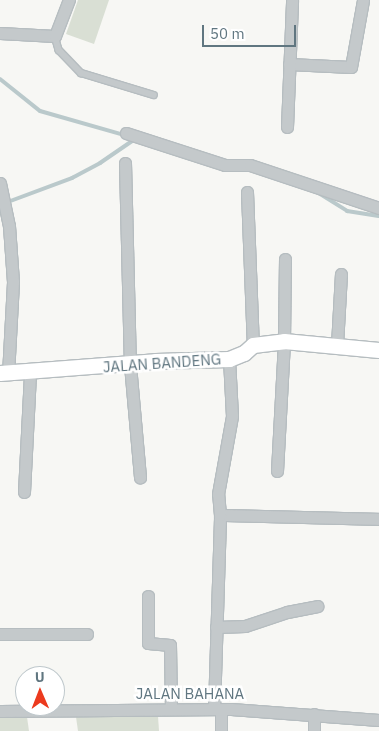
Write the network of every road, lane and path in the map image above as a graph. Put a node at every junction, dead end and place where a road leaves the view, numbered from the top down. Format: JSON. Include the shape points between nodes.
{"nodes":[{"id":1,"x":69,"y":0,"type":"edge"},
{"id":2,"x":292,"y":0,"type":"edge"},
{"id":3,"x":363,"y":0,"type":"edge"},
{"id":4,"x":0,"y":33,"type":"edge"},
{"id":5,"x":55,"y":36,"type":"junction"},
{"id":6,"x":289,"y":64,"type":"junction"},
{"id":7,"x":154,"y":95,"type":"dead end"},
{"id":8,"x":287,"y":127,"type":"dead end"},
{"id":9,"x":126,"y":133,"type":"dead end"},
{"id":10,"x":125,"y":163,"type":"dead end"},
{"id":11,"x":0,"y":188,"type":"edge"},
{"id":12,"x":247,"y":192,"type":"dead end"},
{"id":13,"x":379,"y":208,"type":"edge"},
{"id":14,"x":285,"y":259,"type":"dead end"},
{"id":15,"x":342,"y":274,"type":"dead end"},
{"id":16,"x":284,"y":341,"type":"junction"},
{"id":17,"x":253,"y":345,"type":"junction"},
{"id":18,"x":337,"y":345,"type":"junction"},
{"id":19,"x":379,"y":350,"type":"edge"},
{"id":20,"x":229,"y":358,"type":"junction"},
{"id":21,"x":130,"y":365,"type":"junction"},
{"id":22,"x":30,"y":372,"type":"junction"},
{"id":23,"x":4,"y":373,"type":"edge"},
{"id":24,"x":277,"y":471,"type":"dead end"},
{"id":25,"x":140,"y":478,"type":"dead end"},
{"id":26,"x":24,"y":492,"type":"dead end"},
{"id":27,"x":220,"y":516,"type":"junction"},
{"id":28,"x":379,"y":519,"type":"edge"},
{"id":29,"x":148,"y":596,"type":"dead end"},
{"id":30,"x":317,"y":606,"type":"dead end"},
{"id":31,"x":216,"y":627,"type":"junction"},
{"id":32,"x":0,"y":634,"type":"edge"},
{"id":33,"x":87,"y":634,"type":"dead end"},
{"id":34,"x":171,"y":708,"type":"junction"},
{"id":35,"x":218,"y":709,"type":"junction"},
{"id":36,"x":0,"y":711,"type":"edge"},
{"id":37,"x":314,"y":714,"type":"junction"},
{"id":38,"x":379,"y":720,"type":"edge"},
{"id":39,"x":221,"y":731,"type":"edge"},
{"id":40,"x":314,"y":731,"type":"edge"}],
"edges":[{"from":1,"to":5,"type":"street"},
{"from":2,"to":6,"type":"street"},
{"from":3,"to":6,"type":"street","via":[[351,67]]},
{"from":4,"to":5,"type":"street"},
{"from":5,"to":7,"type":"lane","via":[[59,50],[80,73]]},
{"from":6,"to":8,"type":"street"},
{"from":9,"to":13,"type":"street","via":[[225,165],[250,165]]},
{"from":10,"to":21,"type":"street"},
{"from":11,"to":23,"type":"street","via":[[9,226],[13,282]]},
{"from":12,"to":17,"type":"street"},
{"from":14,"to":16,"type":"street"},
{"from":15,"to":18,"type":"street"},
{"from":16,"to":17,"type":"street","name":"JALAN BANDENG"},
{"from":16,"to":18,"type":"street","name":"JALAN BANDENG"},
{"from":16,"to":24,"type":"street"},
{"from":17,"to":20,"type":"street","name":"JALAN BANDENG","via":[[244,353]]},
{"from":18,"to":19,"type":"street","name":"JALAN BANDENG"},
{"from":20,"to":21,"type":"street","name":"JALAN BANDENG"},
{"from":20,"to":27,"type":"street","via":[[232,416],[218,494]]},
{"from":21,"to":22,"type":"street","name":"JALAN BANDENG"},
{"from":21,"to":25,"type":"street"},
{"from":22,"to":23,"type":"street","name":"JALAN BANDENG"},
{"from":22,"to":26,"type":"street"},
{"from":27,"to":28,"type":"street"},
{"from":27,"to":31,"type":"street"},
{"from":29,"to":34,"type":"street","via":[[148,643],[170,645]]},
{"from":30,"to":31,"type":"street","via":[[245,626]]},
{"from":31,"to":35,"type":"street"},
{"from":32,"to":33,"type":"street"},
{"from":34,"to":35,"type":"street","name":"JALAN BAHANA"},
{"from":34,"to":36,"type":"street","name":"JALAN BAHANA"},
{"from":35,"to":37,"type":"street","name":"JALAN BAHANA"},
{"from":35,"to":39,"type":"street"},
{"from":37,"to":38,"type":"street","name":"JALAN BAHANA"},
{"from":37,"to":40,"type":"street"}]}
